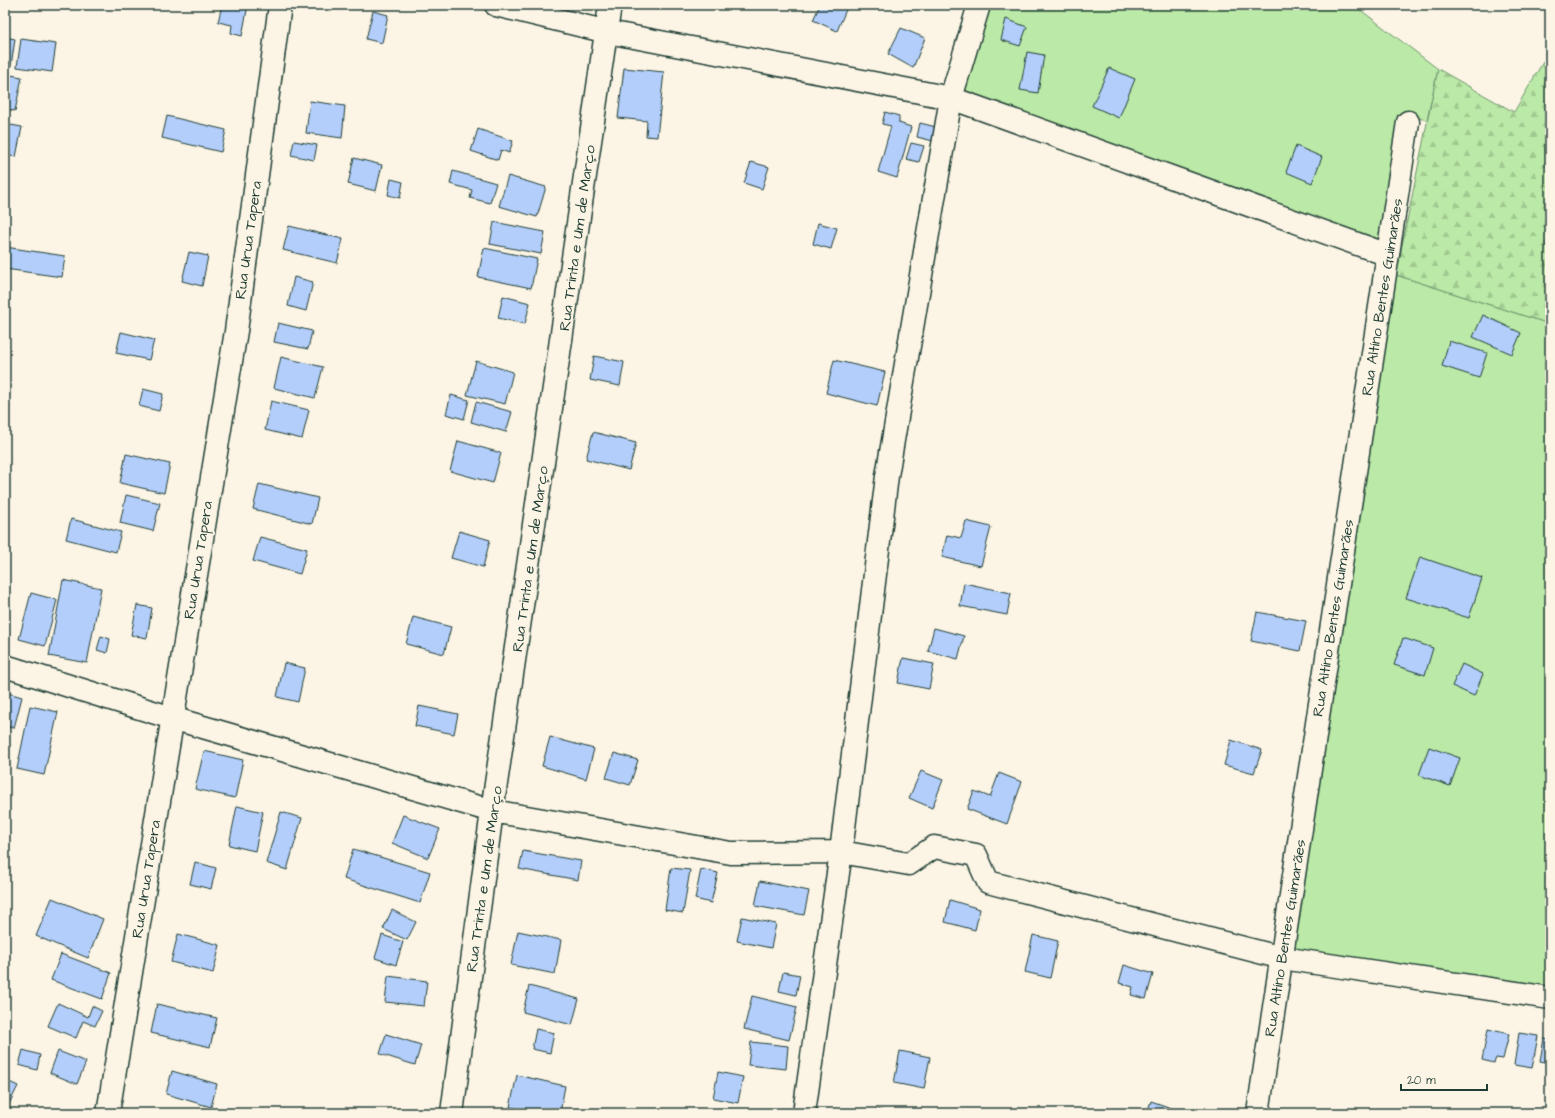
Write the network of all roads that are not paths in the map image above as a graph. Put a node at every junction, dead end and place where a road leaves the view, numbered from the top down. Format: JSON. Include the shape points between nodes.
{"nodes":[{"id":1,"x":280,"y":5,"type":"edge"},
{"id":2,"x":496,"y":5,"type":"edge"},
{"id":3,"x":610,"y":5,"type":"edge"},
{"id":4,"x":979,"y":5,"type":"edge"},
{"id":5,"x":608,"y":32,"type":"junction"},
{"id":6,"x":951,"y":98,"type":"junction"},
{"id":7,"x":1408,"y":122,"type":"dead end"},
{"id":8,"x":1388,"y":255,"type":"junction"},
{"id":9,"x":5,"y":666,"type":"edge"},
{"id":10,"x":172,"y":718,"type":"junction"},
{"id":11,"x":492,"y":812,"type":"junction"},
{"id":12,"x":840,"y":852,"type":"junction"},
{"id":13,"x":1282,"y":958,"type":"junction"},
{"id":14,"x":1550,"y":998,"type":"edge"},
{"id":15,"x":108,"y":1113,"type":"edge"},
{"id":16,"x":452,"y":1113,"type":"edge"},
{"id":17,"x":804,"y":1113,"type":"edge"},
{"id":18,"x":1258,"y":1113,"type":"edge"}],
"edges":[{"from":1,"to":10,"type":"street","name":"Rua Urua Tapera","via":[[236,331]]},
{"from":2,"to":5,"type":"street"},
{"from":3,"to":5,"type":"street","name":"Rua Trinta e Um de Março"},
{"from":4,"to":6,"type":"street"},
{"from":5,"to":6,"type":"street"},
{"from":5,"to":11,"type":"street","name":"Rua Trinta e Um de Março"},
{"from":6,"to":8,"type":"street"},
{"from":6,"to":12,"type":"street","via":[[887,476]]},
{"from":7,"to":8,"type":"street","name":"Rua Altíno Bentes Guimarães"},
{"from":8,"to":13,"type":"street","name":"Rua Altíno Bentes Guimarães"},
{"from":9,"to":10,"type":"street"},
{"from":10,"to":11,"type":"street"},
{"from":10,"to":15,"type":"street","name":"Rua Urua Tapera"},
{"from":11,"to":12,"type":"street","via":[[731,853]]},
{"from":11,"to":16,"type":"street","name":"Rua Trinta e Um de Março"},
{"from":12,"to":13,"type":"street","via":[[909,864],[934,847],[976,855],[988,882]]},
{"from":12,"to":17,"type":"street"},
{"from":13,"to":14,"type":"street"},
{"from":13,"to":18,"type":"street","name":"Rua Altíno Bentes Guimarães"}]}
